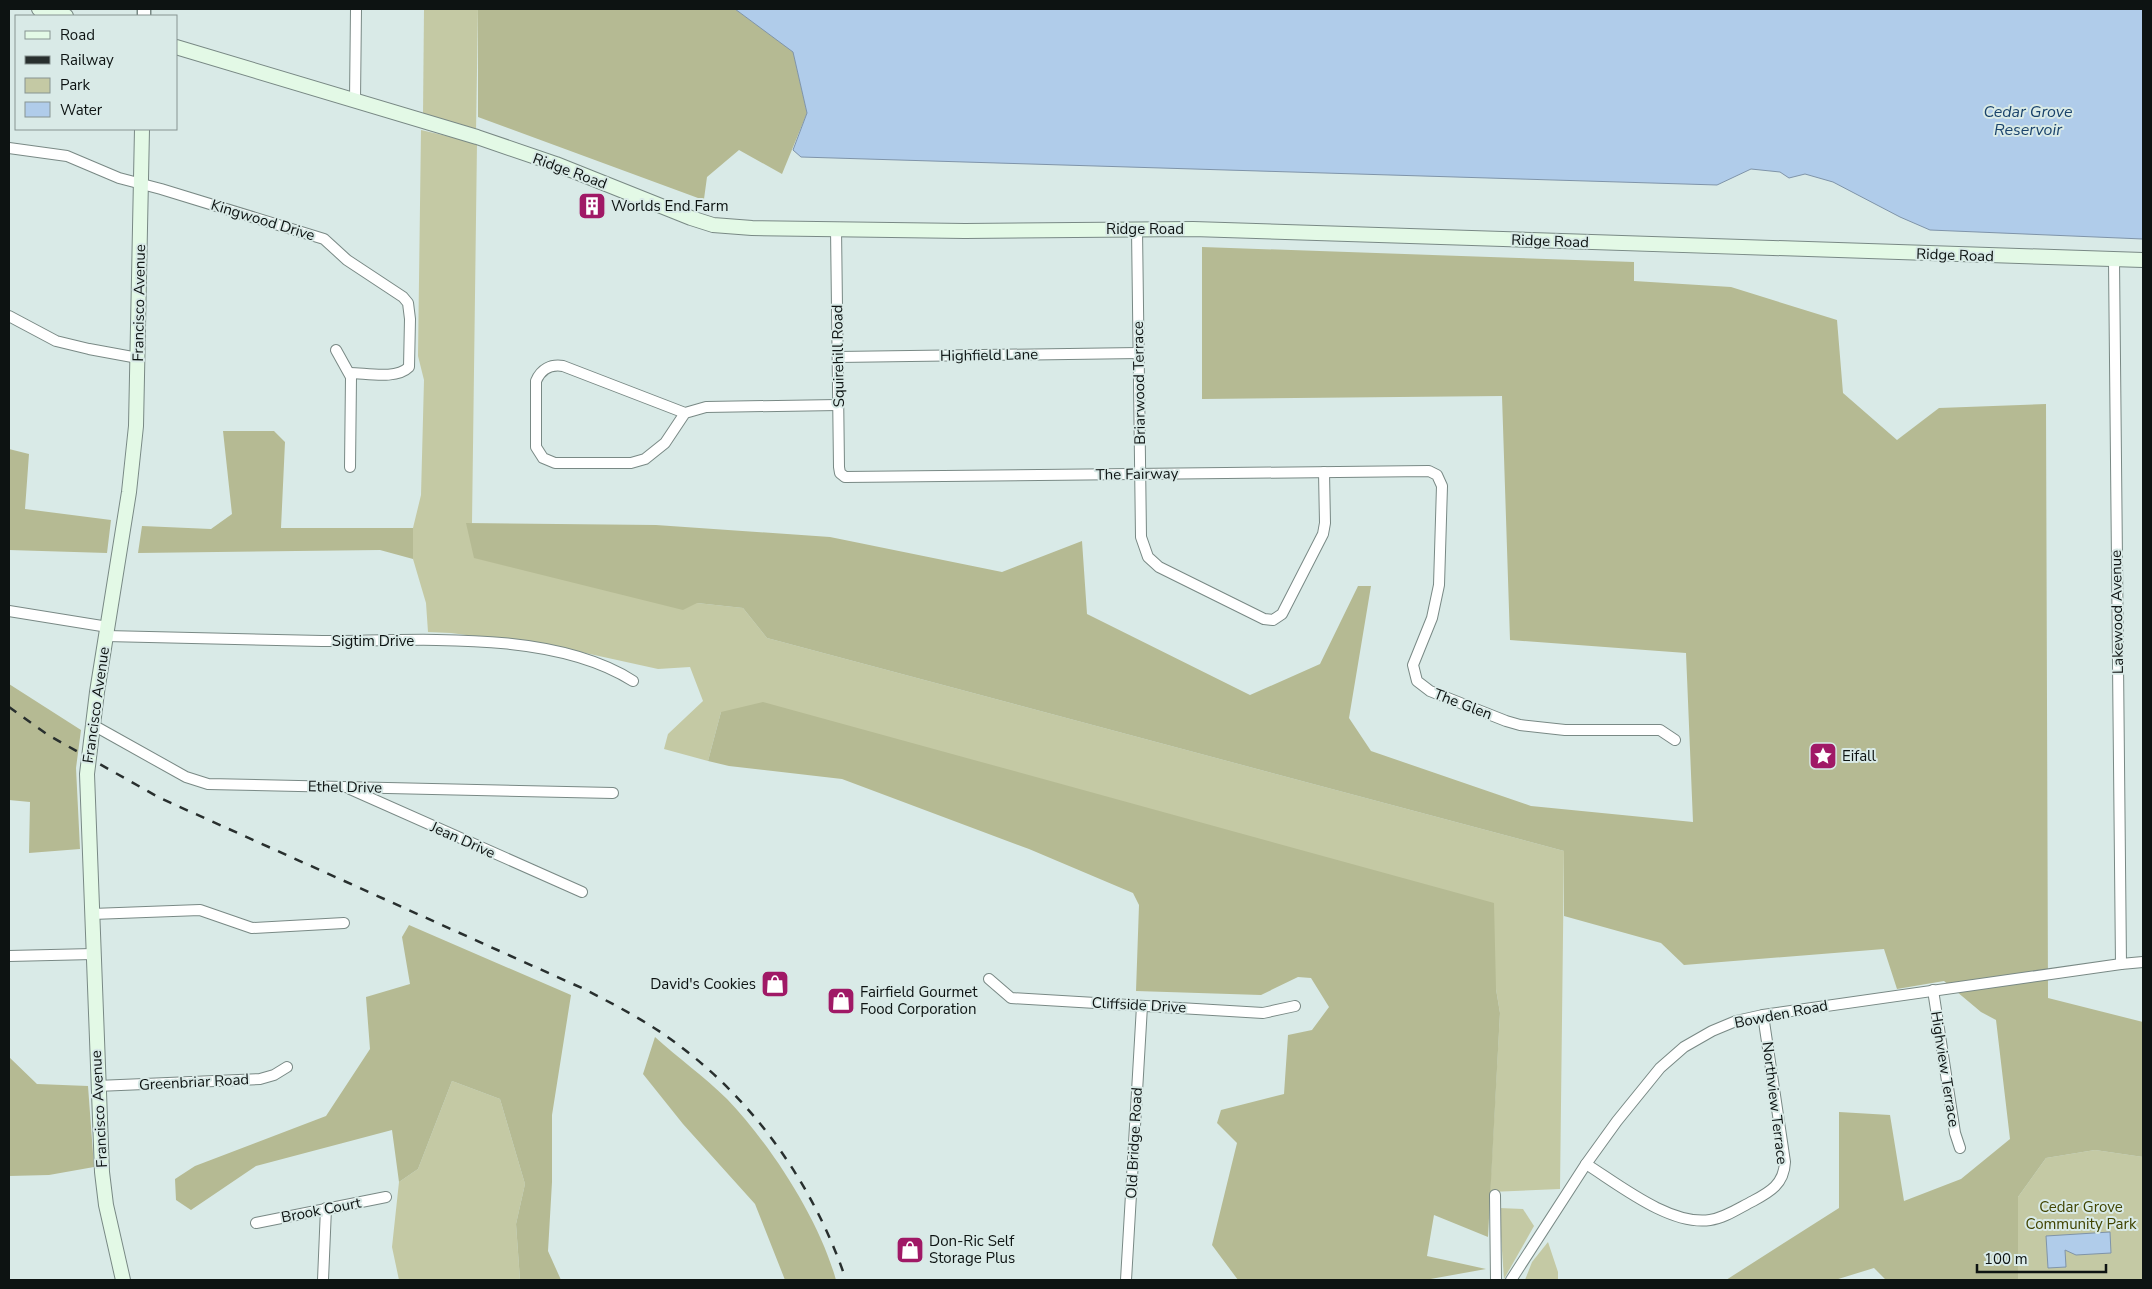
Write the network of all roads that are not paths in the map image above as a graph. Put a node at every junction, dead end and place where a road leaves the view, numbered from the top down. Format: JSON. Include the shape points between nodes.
{"nodes":[{"id":1,"x":38,"y":9,"type":"edge"},
{"id":2,"x":356,"y":9,"type":"edge"},
{"id":3,"x":62,"y":15,"type":"edge"},
{"id":4,"x":178,"y":48,"type":"edge"},
{"id":5,"x":355,"y":100,"type":"junction"},
{"id":6,"x":142,"y":130,"type":"edge"},
{"id":7,"x":9,"y":148,"type":"edge"},
{"id":8,"x":141,"y":183,"type":"junction"},
{"id":9,"x":836,"y":228,"type":"junction"},
{"id":10,"x":1137,"y":229,"type":"junction"},
{"id":11,"x":2114,"y":260,"type":"junction"},
{"id":12,"x":2143,"y":260,"type":"edge"},
{"id":13,"x":9,"y":316,"type":"edge"},
{"id":14,"x":336,"y":350,"type":"dead end"},
{"id":15,"x":1139,"y":353,"type":"junction"},
{"id":16,"x":838,"y":357,"type":"junction"},
{"id":17,"x":138,"y":358,"type":"junction"},
{"id":18,"x":350,"y":373,"type":"junction"},
{"id":19,"x":838,"y":405,"type":"junction"},
{"id":20,"x":685,"y":414,"type":"junction"},
{"id":21,"x":350,"y":467,"type":"dead end"},
{"id":22,"x":1424,"y":470,"type":"joint"},
{"id":23,"x":1324,"y":472,"type":"junction"},
{"id":24,"x":1140,"y":474,"type":"junction"},
{"id":25,"x":850,"y":478,"type":"joint"},
{"id":26,"x":9,"y":611,"type":"edge"},
{"id":27,"x":107,"y":631,"type":"junction"},
{"id":28,"x":633,"y":681,"type":"dead end"},
{"id":29,"x":93,"y":725,"type":"junction"},
{"id":30,"x":1675,"y":740,"type":"dead end"},
{"id":31,"x":344,"y":787,"type":"junction"},
{"id":32,"x":613,"y":793,"type":"dead end"},
{"id":33,"x":582,"y":892,"type":"dead end"},
{"id":34,"x":92,"y":914,"type":"junction"},
{"id":35,"x":344,"y":923,"type":"dead end"},
{"id":36,"x":93,"y":954,"type":"junction"},
{"id":37,"x":9,"y":956,"type":"edge"},
{"id":38,"x":2143,"y":962,"type":"edge"},
{"id":39,"x":2121,"y":964,"type":"junction"},
{"id":40,"x":989,"y":979,"type":"dead end"},
{"id":41,"x":1933,"y":990,"type":"junction"},
{"id":42,"x":1142,"y":1006,"type":"junction"},
{"id":43,"x":1295,"y":1006,"type":"dead end"},
{"id":44,"x":1763,"y":1015,"type":"junction"},
{"id":45,"x":287,"y":1067,"type":"dead end"},
{"id":46,"x":97,"y":1086,"type":"junction"},
{"id":47,"x":1960,"y":1148,"type":"dead end"},
{"id":48,"x":1586,"y":1164,"type":"junction"},
{"id":49,"x":1495,"y":1195,"type":"dead end"},
{"id":50,"x":386,"y":1197,"type":"dead end"},
{"id":51,"x":326,"y":1208,"type":"junction"},
{"id":52,"x":256,"y":1223,"type":"dead end"},
{"id":53,"x":123,"y":1280,"type":"edge"},
{"id":54,"x":323,"y":1280,"type":"edge"},
{"id":55,"x":1126,"y":1280,"type":"edge"},
{"id":56,"x":1496,"y":1280,"type":"edge"},
{"id":57,"x":1511,"y":1280,"type":"edge"}],
"edges":[{"from":1,"to":3,"type":"main road"},
{"from":2,"to":5,"type":"street"},
{"from":4,"to":5,"type":"main road","name":"Ridge Road"},
{"from":5,"to":9,"type":"main road","name":"Ridge Road","via":[[556,164],[713,225]]},
{"from":6,"to":8,"type":"main road","name":"Francisco Avenue"},
{"from":7,"to":8,"type":"street","name":"Kingwood Drive","via":[[67,156],[119,178]]},
{"from":8,"to":17,"type":"main road","name":"Francisco Avenue"},
{"from":8,"to":18,"type":"street","name":"Kingwood Drive","via":[[324,238],[347,260],[403,297],[408,303],[410,319],[409,367],[392,374]]},
{"from":9,"to":10,"type":"main road","name":"Ridge Road","via":[[965,231]]},
{"from":9,"to":16,"type":"street","name":"Squirehill Road"},
{"from":10,"to":11,"type":"main road","name":"Ridge Road"},
{"from":10,"to":15,"type":"street","name":"Briarwood Terrace"},
{"from":11,"to":12,"type":"main road","name":"Ridge Road"},
{"from":11,"to":39,"type":"street","name":"Lakewood Avenue"},
{"from":13,"to":17,"type":"street","via":[[56,341]]},
{"from":14,"to":18,"type":"street"},
{"from":15,"to":16,"type":"street","name":"Highfield Lane"},
{"from":15,"to":24,"type":"street","name":"Briarwood Terrace"},
{"from":16,"to":19,"type":"street","name":"Squirehill Road"},
{"from":17,"to":27,"type":"main road","name":"Francisco Avenue","via":[[130,482]]},
{"from":18,"to":21,"type":"street"},
{"from":19,"to":20,"type":"street","via":[[706,407]]},
{"from":19,"to":25,"type":"street","name":"Squirehill Road","via":[[839,470]]},
{"from":20,"to":20,"type":"street","via":[[563,366],[554,366],[541,372],[536,381],[535,443],[540,455],[551,462],[631,463],[657,452]]},
{"from":22,"to":23,"type":"street","name":"The Fairway"},
{"from":22,"to":30,"type":"street","name":"The Glen","via":[[1433,472],[1441,482],[1441,562],[1435,608],[1414,659],[1413,670],[1420,685],[1520,725],[1565,730],[1660,730]]},
{"from":23,"to":24,"type":"street","name":"The Fairway"},
{"from":23,"to":24,"type":"street","name":"Briarwood Terrace","via":[[1325,524],[1321,540],[1282,614],[1273,620],[1260,617],[1165,571],[1148,557],[1141,537]]},
{"from":24,"to":25,"type":"street","name":"The Fairway"},
{"from":26,"to":27,"type":"street","name":"Sigtim Drive"},
{"from":27,"to":28,"type":"street","name":"Sigtim Drive","via":[[503,644],[574,656],[615,669]]},
{"from":27,"to":29,"type":"main road","name":"Francisco Avenue"},
{"from":29,"to":31,"type":"street","name":"Ethel Drive","via":[[186,776],[208,784]]},
{"from":29,"to":34,"type":"main road","name":"Francisco Avenue","via":[[87,774]]},
{"from":31,"to":32,"type":"street","name":"Ethel Drive"},
{"from":31,"to":33,"type":"street","name":"Jean Drive"},
{"from":34,"to":35,"type":"street","via":[[200,910],[252,928]]},
{"from":34,"to":36,"type":"main road","name":"Francisco Avenue"},
{"from":36,"to":37,"type":"street"},
{"from":36,"to":46,"type":"main road","name":"Francisco Avenue"},
{"from":38,"to":39,"type":"street","name":"Bowden Road"},
{"from":39,"to":41,"type":"street","name":"Bowden Road"},
{"from":40,"to":42,"type":"street","name":"Cliffside Drive","via":[[1011,998]]},
{"from":41,"to":44,"type":"street","name":"Bowden Road"},
{"from":41,"to":47,"type":"street","name":"Highview Terrace"},
{"from":42,"to":43,"type":"street","name":"Cliffside Drive","via":[[1263,1012]]},
{"from":42,"to":55,"type":"street","name":"Old Bridge Road"},
{"from":44,"to":48,"type":"street","name":"Bowden Road","via":[[1712,1031],[1668,1060]]},
{"from":44,"to":48,"type":"street","name":"Northview Terrace","via":[[1785,1162],[1781,1180],[1774,1189],[1725,1215],[1699,1220],[1655,1207]]},
{"from":45,"to":46,"type":"street","name":"Greenbriar Road","via":[[260,1079]]},
{"from":46,"to":53,"type":"main road","name":"Francisco Avenue","via":[[105,1196]]},
{"from":48,"to":57,"type":"street","name":"Bowden Road"},
{"from":49,"to":56,"type":"street"},
{"from":50,"to":51,"type":"street","name":"Brook Court"},
{"from":51,"to":52,"type":"street","name":"Brook Court"},
{"from":51,"to":54,"type":"street"}]}
